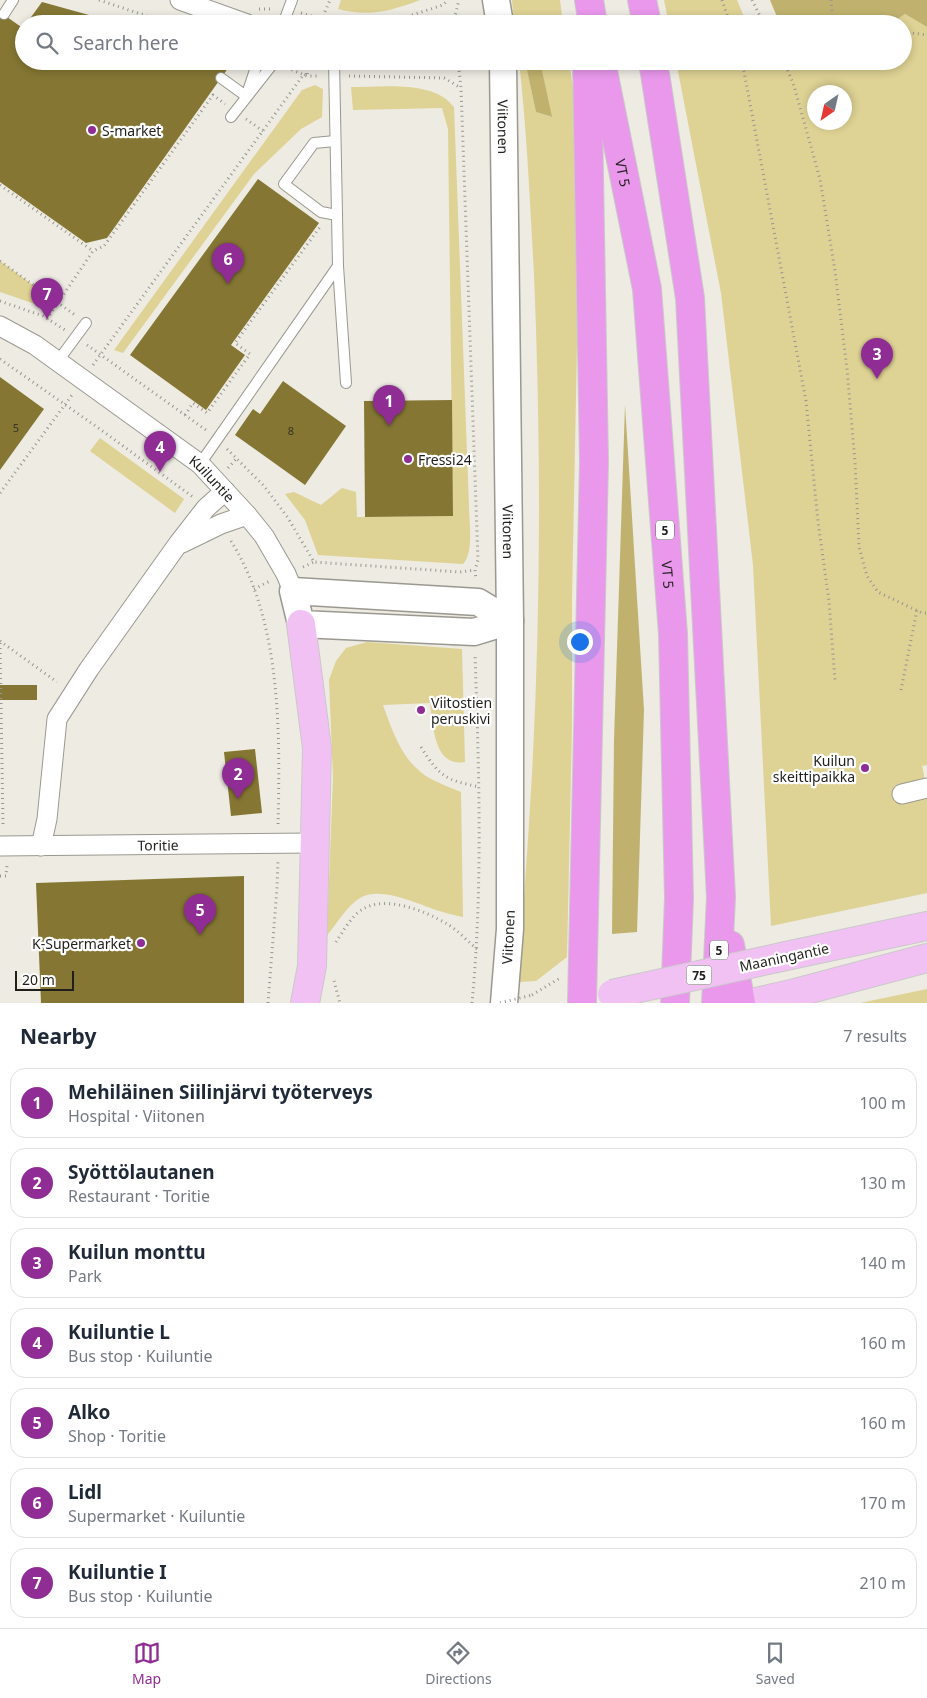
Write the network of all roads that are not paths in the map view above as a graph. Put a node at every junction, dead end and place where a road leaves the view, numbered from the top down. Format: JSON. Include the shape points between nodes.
{"nodes":[{"id":1,"x":13,"y":0,"type":"edge"},
{"id":2,"x":180,"y":0,"type":"edge"},
{"id":3,"x":292,"y":0,"type":"edge"},
{"id":4,"x":496,"y":0,"type":"edge"},
{"id":5,"x":587,"y":0,"type":"edge"},
{"id":6,"x":642,"y":0,"type":"edge"},
{"id":7,"x":4,"y":14,"type":"dead end"},
{"id":8,"x":222,"y":15,"type":"edge"},
{"id":9,"x":286,"y":15,"type":"edge"},
{"id":10,"x":498,"y":15,"type":"edge"},
{"id":11,"x":586,"y":15,"type":"edge"},
{"id":12,"x":591,"y":15,"type":"edge"},
{"id":13,"x":645,"y":15,"type":"edge"},
{"id":14,"x":255,"y":70,"type":"edge"},
{"id":15,"x":268,"y":70,"type":"edge"},
{"id":16,"x":334,"y":70,"type":"edge"},
{"id":17,"x":503,"y":70,"type":"edge"},
{"id":18,"x":587,"y":70,"type":"edge"},
{"id":19,"x":603,"y":70,"type":"edge"},
{"id":20,"x":654,"y":70,"type":"edge"},
{"id":21,"x":221,"y":78,"type":"dead end"},
{"id":22,"x":246,"y":96,"type":"junction"},
{"id":23,"x":233,"y":114,"type":"road end"},
{"id":24,"x":335,"y":141,"type":"junction"},
{"id":25,"x":337,"y":215,"type":"junction"},
{"id":26,"x":338,"y":266,"type":"junction"},
{"id":27,"x":86,"y":323,"type":"road end"},
{"id":28,"x":0,"y":326,"type":"edge"},
{"id":29,"x":58,"y":361,"type":"junction"},
{"id":30,"x":346,"y":383,"type":"dead end"},
{"id":31,"x":200,"y":464,"type":"junction"},
{"id":32,"x":225,"y":491,"type":"junction"},
{"id":33,"x":247,"y":515,"type":"junction"},
{"id":34,"x":178,"y":544,"type":"junction"},
{"id":35,"x":293,"y":591,"type":"junction"},
{"id":36,"x":510,"y":621,"type":"junction"},
{"id":37,"x":301,"y":624,"type":"junction"},
{"id":38,"x":927,"y":788,"type":"edge"},
{"id":39,"x":902,"y":794,"type":"dead end"},
{"id":40,"x":315,"y":843,"type":"junction"},
{"id":41,"x":0,"y":846,"type":"edge"},
{"id":42,"x":41,"y":846,"type":"junction"},
{"id":43,"x":721,"y":897,"type":"junction"},
{"id":44,"x":927,"y":926,"type":"edge"},
{"id":45,"x":927,"y":958,"type":"edge"},
{"id":46,"x":322,"y":971,"type":"junction"},
{"id":47,"x":305,"y":1003,"type":"edge"},
{"id":48,"x":323,"y":1003,"type":"edge"},
{"id":49,"x":502,"y":1003,"type":"edge"},
{"id":50,"x":581,"y":1003,"type":"edge"},
{"id":51,"x":675,"y":1003,"type":"edge"},
{"id":52,"x":716,"y":1003,"type":"edge"},
{"id":53,"x":741,"y":1003,"type":"edge"},
{"id":54,"x":752,"y":1003,"type":"edge"}],
"edges":[{"from":1,"to":7,"type":"lane"},
{"from":2,"to":8,"type":"street"},
{"from":3,"to":9,"type":"lane"},
{"from":4,"to":10,"type":"main road"},
{"from":5,"to":11,"type":"highway"},
{"from":5,"to":12,"type":"highway"},
{"from":6,"to":13,"type":"highway"},
{"from":14,"to":22,"type":"lane"},
{"from":15,"to":22,"type":"lane"},
{"from":16,"to":24,"type":"lane"},
{"from":17,"to":36,"type":"main road","name":"Viitonen"},
{"from":18,"to":50,"type":"highway","via":[[594,462]]},
{"from":19,"to":51,"type":"highway","name":"VT 5","number":"5","via":[[647,289],[673,634],[680,898]]},
{"from":20,"to":43,"type":"highway","number":"5","via":[[690,298]]},
{"from":21,"to":22,"type":"lane"},
{"from":22,"to":23,"type":"lane"},
{"from":24,"to":25,"type":"lane"},
{"from":24,"to":25,"type":"lane","via":[[314,143],[284,184],[322,212]]},
{"from":25,"to":26,"type":"lane"},
{"from":26,"to":30,"type":"lane"},
{"from":26,"to":31,"type":"lane"},
{"from":27,"to":29,"type":"lane"},
{"from":28,"to":29,"type":"street","name":"Kuiluntie"},
{"from":29,"to":31,"type":"street","name":"Kuiluntie"},
{"from":31,"to":32,"type":"street","name":"Kuiluntie"},
{"from":32,"to":33,"type":"street","name":"Kuiluntie"},
{"from":32,"to":34,"type":"street","via":[[206,508]]},
{"from":33,"to":34,"type":"street"},
{"from":33,"to":35,"type":"street","name":"Kuiluntie","via":[[264,536]]},
{"from":34,"to":42,"type":"street","via":[[58,719]]},
{"from":35,"to":36,"type":"main road","via":[[478,602]]},
{"from":35,"to":37,"type":"main road","name":"Kuiluntie"},
{"from":36,"to":37,"type":"main road","via":[[474,632]]},
{"from":36,"to":49,"type":"main road","name":"Viitonen","via":[[510,929]]},
{"from":37,"to":40,"type":"main road","via":[[318,748]]},
{"from":38,"to":39,"type":"street"},
{"from":40,"to":42,"type":"street","name":"Toritie"},
{"from":40,"to":46,"type":"main road"},
{"from":41,"to":42,"type":"street","name":"Toritie"},
{"from":43,"to":52,"type":"highway","number":"5"},
{"from":43,"to":53,"type":"highway"},
{"from":44,"to":50,"type":"main road","name":"Maaningantie","number":"75","bridge":true},
{"from":45,"to":54,"type":"main road"},
{"from":46,"to":47,"type":"main road"},
{"from":46,"to":48,"type":"main road","via":[[320,999]]}]}
